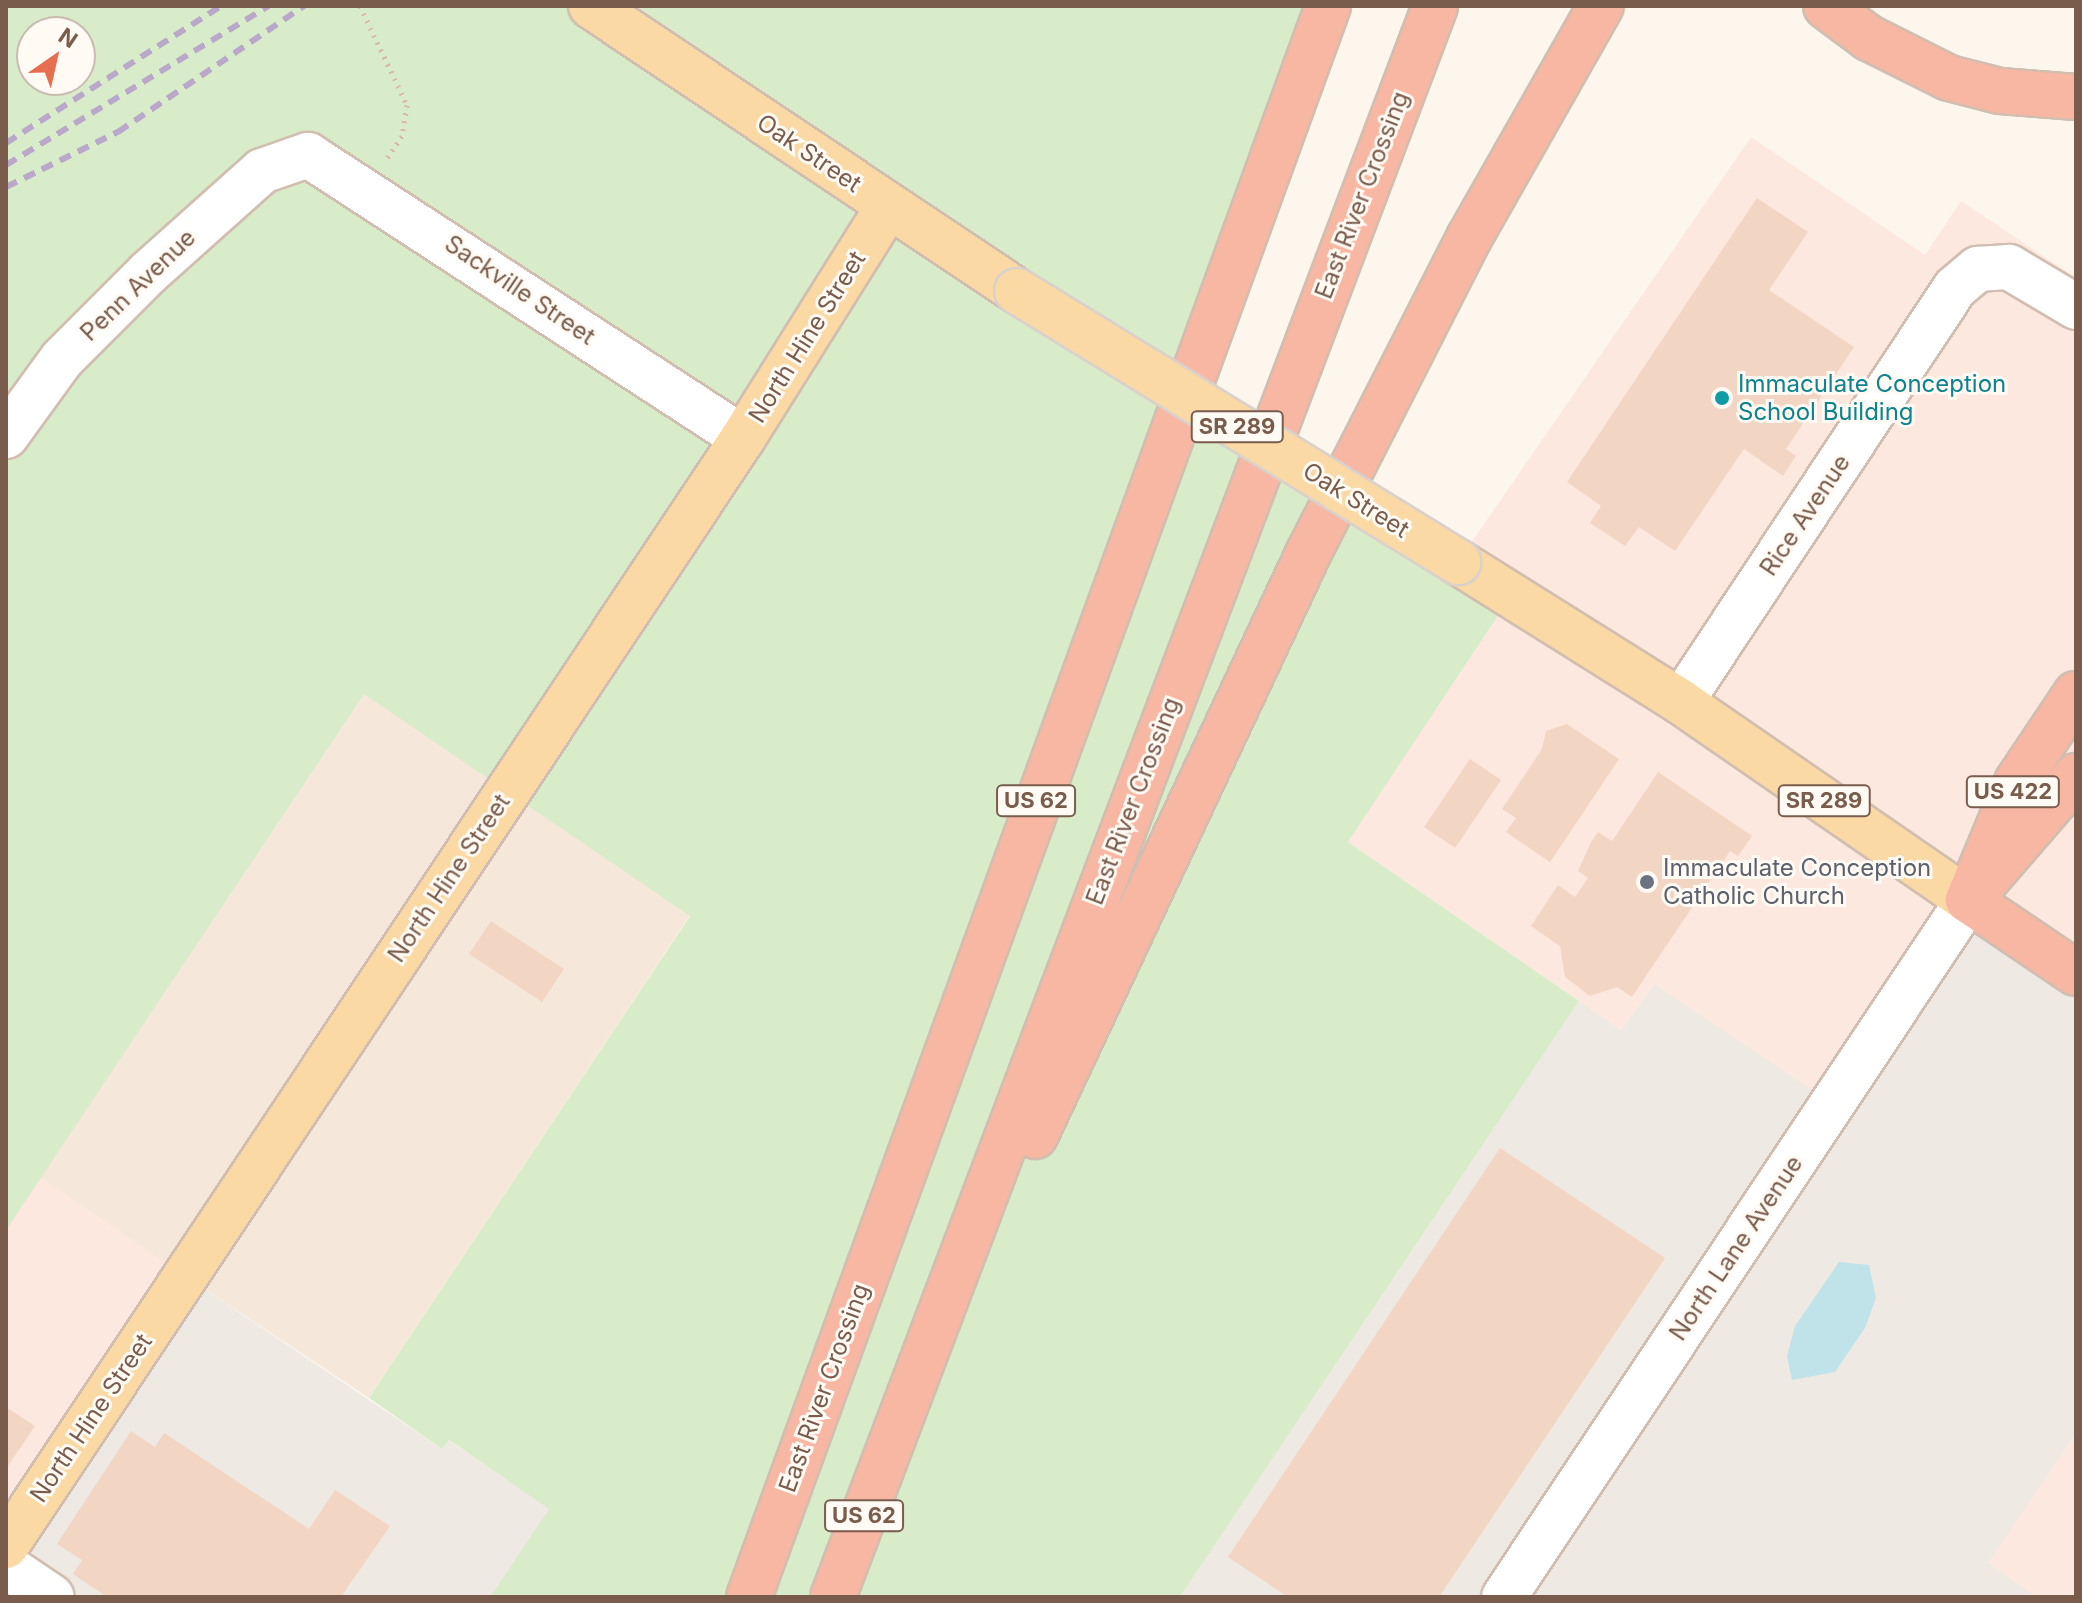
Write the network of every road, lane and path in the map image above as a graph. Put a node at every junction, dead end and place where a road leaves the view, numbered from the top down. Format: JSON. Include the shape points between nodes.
{"nodes":[{"id":1,"x":360,"y":6,"type":"edge"},
{"id":2,"x":591,"y":6,"type":"edge"},
{"id":3,"x":1328,"y":6,"type":"edge"},
{"id":4,"x":1435,"y":6,"type":"edge"},
{"id":5,"x":1601,"y":6,"type":"edge"},
{"id":6,"x":1826,"y":6,"type":"edge"},
{"id":7,"x":2076,"y":97,"type":"edge"},
{"id":8,"x":292,"y":156,"type":"joint"},
{"id":9,"x":367,"y":188,"type":"junction"},
{"id":10,"x":888,"y":207,"type":"junction"},
{"id":11,"x":2076,"y":307,"type":"edge"},
{"id":12,"x":6,"y":436,"type":"edge"},
{"id":13,"x":743,"y":438,"type":"junction"},
{"id":14,"x":2076,"y":694,"type":"edge"},
{"id":15,"x":1681,"y":702,"type":"junction"},
{"id":16,"x":2076,"y":776,"type":"edge"},
{"id":17,"x":1968,"y":900,"type":"junction"},
{"id":18,"x":2076,"y":973,"type":"edge"},
{"id":19,"x":895,"y":1435,"type":"junction"},
{"id":20,"x":6,"y":1546,"type":"edge"},
{"id":21,"x":6,"y":1566,"type":"edge"},
{"id":22,"x":52,"y":1597,"type":"edge"},
{"id":23,"x":749,"y":1597,"type":"edge"},
{"id":24,"x":833,"y":1597,"type":"edge"},
{"id":25,"x":1504,"y":1597,"type":"edge"}],
"edges":[{"from":1,"to":9,"type":"path","via":[[407,105],[402,136]]},
{"from":2,"to":10,"type":"main road","name":"Oak Street","number":"SR 289"},
{"from":3,"to":23,"type":"highway","name":"East River Crossing","number":"US 62"},
{"from":4,"to":19,"type":"highway","name":"East River Crossing","number":"US 62"},
{"from":5,"to":19,"type":"highway","via":[[1469,238],[1308,554]]},
{"from":6,"to":7,"type":"highway","via":[[1869,38],[1949,78],[2000,91]]},
{"from":8,"to":9,"type":"street","name":"Sackville Street","via":[[327,161]]},
{"from":8,"to":12,"type":"street","name":"Penn Avenue","via":[[262,171],[126,294],[62,359]]},
{"from":9,"to":13,"type":"street","name":"Sackville Street"},
{"from":10,"to":13,"type":"main road","name":"North Hine Street"},
{"from":10,"to":15,"type":"main road","name":"Oak Street","number":"SR 289","bridge":true},
{"from":11,"to":15,"type":"street","name":"Rice Avenue","via":[[2009,267],[1978,269],[1955,288]]},
{"from":13,"to":20,"type":"main road","name":"North Hine Street"},
{"from":14,"to":17,"type":"highway","number":"US 422","via":[[2017,782]]},
{"from":15,"to":17,"type":"main road","name":"Oak Street","number":"SR 289"},
{"from":16,"to":17,"type":"highway","number":"US 422"},
{"from":17,"to":18,"type":"highway","name":"Oak Street"},
{"from":17,"to":25,"type":"street","name":"North Lane Avenue"},
{"from":19,"to":24,"type":"highway","name":"East River Crossing","number":"US 62"},
{"from":21,"to":22,"type":"street"}]}
